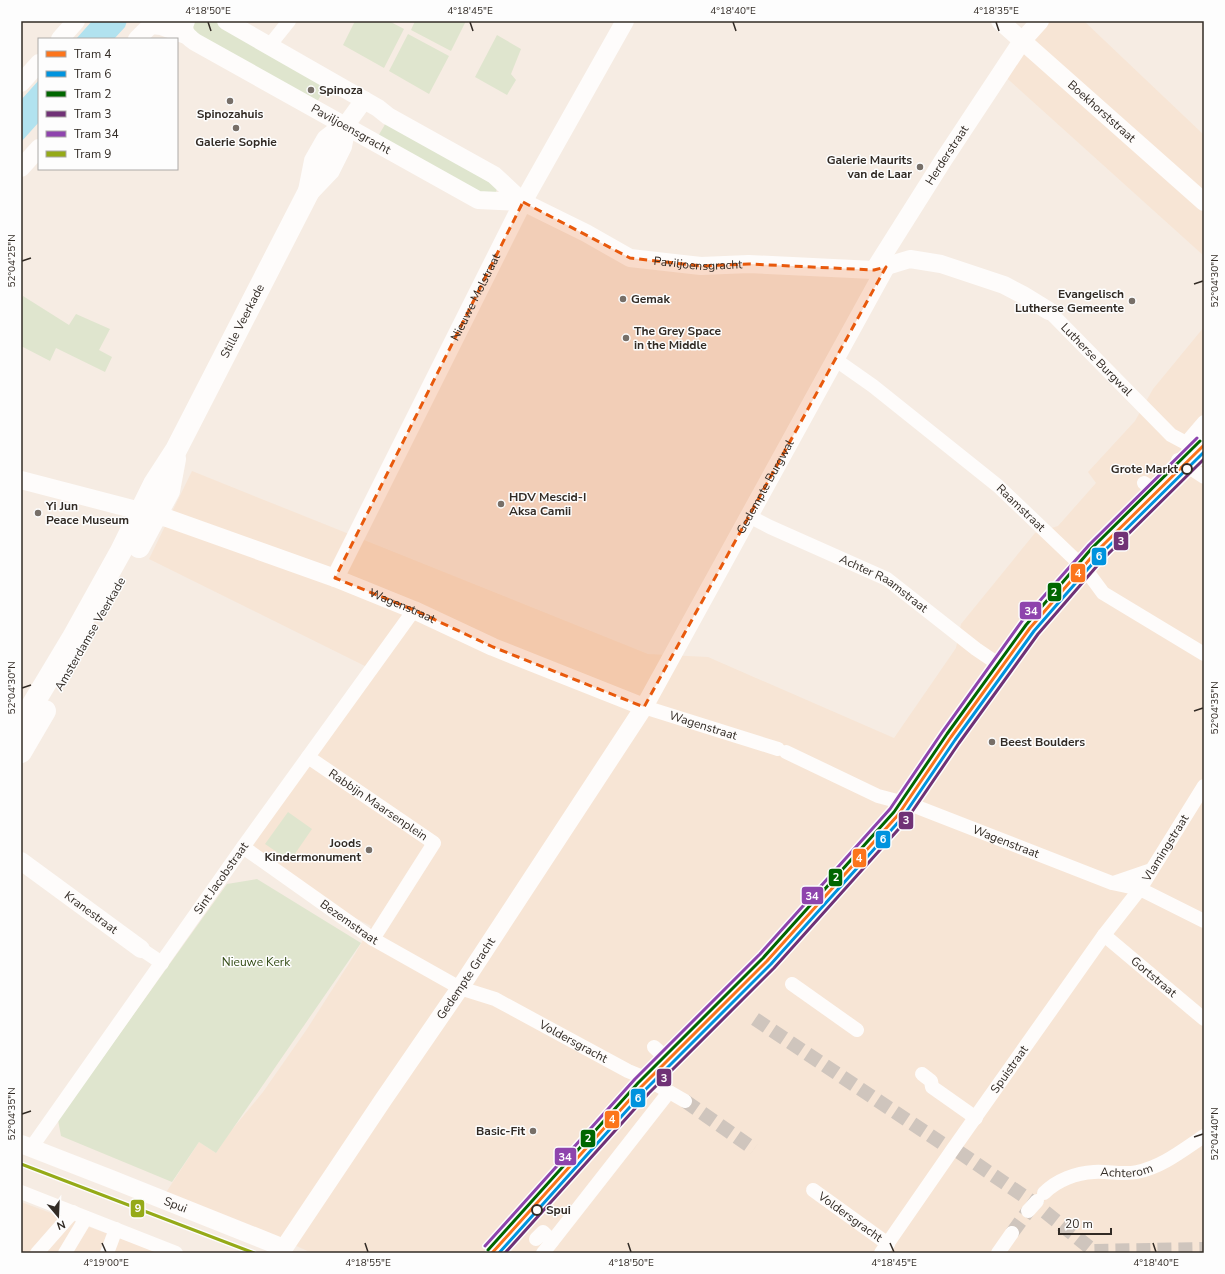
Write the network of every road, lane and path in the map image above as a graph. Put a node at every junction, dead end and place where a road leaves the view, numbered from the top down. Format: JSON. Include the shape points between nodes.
{"nodes":[{"id":1,"x":76,"y":21,"type":"edge"},
{"id":2,"x":226,"y":21,"type":"edge"},
{"id":3,"x":289,"y":21,"type":"edge"},
{"id":4,"x":625,"y":21,"type":"edge"},
{"id":5,"x":1000,"y":21,"type":"edge"},
{"id":6,"x":1040,"y":21,"type":"edge"},
{"id":7,"x":186,"y":28,"type":"edge"},
{"id":8,"x":61,"y":38,"type":"edge"},
{"id":9,"x":138,"y":38,"type":"edge"},
{"id":10,"x":1022,"y":41,"type":"junction"},
{"id":11,"x":269,"y":46,"type":"junction"},
{"id":12,"x":38,"y":64,"type":"edge"},
{"id":13,"x":21,"y":83,"type":"edge"},
{"id":14,"x":364,"y":100,"type":"junction"},
{"id":15,"x":344,"y":126,"type":"junction"},
{"id":16,"x":38,"y":149,"type":"edge"},
{"id":17,"x":21,"y":168,"type":"edge"},
{"id":18,"x":523,"y":202,"type":"junction"},
{"id":19,"x":1204,"y":202,"type":"edge"},
{"id":20,"x":880,"y":269,"type":"junction"},
{"id":21,"x":1049,"y":311,"type":"joint"},
{"id":22,"x":836,"y":360,"type":"junction"},
{"id":23,"x":1204,"y":422,"type":"edge"},
{"id":24,"x":1204,"y":442,"type":"edge"},
{"id":25,"x":1186,"y":443,"type":"junction"},
{"id":26,"x":1178,"y":460,"type":"dead end"},
{"id":27,"x":1204,"y":477,"type":"edge"},
{"id":28,"x":21,"y":480,"type":"edge"},
{"id":29,"x":148,"y":514,"type":"junction"},
{"id":30,"x":749,"y":516,"type":"junction"},
{"id":31,"x":335,"y":578,"type":"junction"},
{"id":32,"x":414,"y":610,"type":"junction"},
{"id":33,"x":1204,"y":654,"type":"edge"},
{"id":34,"x":1007,"y":670,"type":"dead end"},
{"id":35,"x":644,"y":707,"type":"junction"},
{"id":36,"x":21,"y":724,"type":"edge"},
{"id":37,"x":21,"y":752,"type":"edge"},
{"id":38,"x":308,"y":757,"type":"junction"},
{"id":39,"x":1204,"y":786,"type":"edge"},
{"id":40,"x":243,"y":847,"type":"junction"},
{"id":41,"x":21,"y":861,"type":"edge"},
{"id":42,"x":1151,"y":870,"type":"junction"},
{"id":43,"x":1112,"y":883,"type":"junction"},
{"id":44,"x":1140,"y":889,"type":"junction"},
{"id":45,"x":1204,"y":921,"type":"edge"},
{"id":46,"x":1104,"y":935,"type":"junction"},
{"id":47,"x":373,"y":939,"type":"junction"},
{"id":48,"x":141,"y":950,"type":"joint"},
{"id":49,"x":162,"y":963,"type":"junction"},
{"id":50,"x":792,"y":984,"type":"dead end"},
{"id":51,"x":460,"y":988,"type":"junction"},
{"id":52,"x":1204,"y":1019,"type":"edge"},
{"id":53,"x":857,"y":1030,"type":"dead end"},
{"id":54,"x":654,"y":1047,"type":"dead end"},
{"id":55,"x":666,"y":1058,"type":"dead end"},
{"id":56,"x":922,"y":1074,"type":"dead end"},
{"id":57,"x":662,"y":1093,"type":"junction"},
{"id":58,"x":685,"y":1101,"type":"tunnel mouth"},
{"id":59,"x":976,"y":1118,"type":"junction"},
{"id":60,"x":1204,"y":1136,"type":"edge"},
{"id":61,"x":26,"y":1146,"type":"edge"},
{"id":62,"x":813,"y":1190,"type":"dead end"},
{"id":63,"x":21,"y":1192,"type":"edge"},
{"id":64,"x":1036,"y":1202,"type":"tunnel mouth"},
{"id":65,"x":73,"y":1212,"type":"junction"},
{"id":66,"x":86,"y":1218,"type":"junction"},
{"id":67,"x":116,"y":1230,"type":"junction"},
{"id":68,"x":1012,"y":1233,"type":"tunnel mouth"},
{"id":69,"x":536,"y":1239,"type":"dead end"},
{"id":70,"x":552,"y":1241,"type":"junction"},
{"id":71,"x":885,"y":1248,"type":"edge"},
{"id":72,"x":287,"y":1251,"type":"edge"},
{"id":73,"x":37,"y":1253,"type":"edge"},
{"id":74,"x":65,"y":1253,"type":"edge"},
{"id":75,"x":107,"y":1253,"type":"edge"},
{"id":76,"x":176,"y":1253,"type":"edge"},
{"id":77,"x":543,"y":1253,"type":"edge"},
{"id":78,"x":998,"y":1253,"type":"edge"}],
"edges":[{"from":1,"to":8,"type":"street"},
{"from":2,"to":11,"type":"street","name":"Paviljoensgracht"},
{"from":3,"to":11,"type":"street"},
{"from":4,"to":18,"type":"street","name":"Nieuwe Molstraat"},
{"from":5,"to":10,"type":"street","name":"Boekhorststraat"},
{"from":6,"to":10,"type":"street","name":"Herderstraat"},
{"from":7,"to":9,"type":"street","name":"Paviljoensgracht","via":[[151,24]]},
{"from":7,"to":15,"type":"street","name":"Paviljoensgracht","via":[[195,42]]},
{"from":10,"to":19,"type":"street","name":"Boekhorststraat"},
{"from":10,"to":20,"type":"street","name":"Herderstraat","via":[[944,159]]},
{"from":11,"to":14,"type":"street","name":"Paviljoensgracht"},
{"from":12,"to":13,"type":"street"},
{"from":14,"to":15,"type":"street","name":"Stille Veerkade"},
{"from":14,"to":18,"type":"street","name":"Paviljoensgracht","via":[[494,175]]},
{"from":15,"to":18,"type":"street","name":"Paviljoensgracht","via":[[478,200]]},
{"from":15,"to":29,"type":"street","name":"Stille Veerkade","via":[[341,146],[334,161],[309,191],[176,450],[169,491]]},
{"from":16,"to":17,"type":"street"},
{"from":18,"to":20,"type":"street","name":"Paviljoensgracht","via":[[630,258],[700,266],[750,264]]},
{"from":18,"to":31,"type":"street","name":"Nieuwe Molstraat"},
{"from":20,"to":21,"type":"street","name":"Lutherse Burgwal","via":[[910,259],[941,264],[1004,285]]},
{"from":20,"to":22,"type":"street","name":"Gedempte Burgwal"},
{"from":21,"to":25,"type":"street","name":"Lutherse Burgwal","via":[[1171,435]]},
{"from":22,"to":30,"type":"street","name":"Gedempte Burgwal"},
{"from":22,"to":33,"type":"street","name":"Raamstraat","via":[[873,386],[998,486],[1086,570],[1103,593]]},
{"from":23,"to":25,"type":"street"},
{"from":24,"to":25,"type":"street"},
{"from":26,"to":27,"type":"street"},
{"from":28,"to":29,"type":"street","name":"Wagenstraat"},
{"from":29,"to":31,"type":"street","name":"Wagenstraat","via":[[167,518]]},
{"from":29,"to":36,"type":"street","name":"Amsterdamse Veerkade","via":[[121,551]]},
{"from":29,"to":37,"type":"street","name":"Amsterdamse Veerkade","via":[[94,630]]},
{"from":30,"to":34,"type":"street","name":"Achter Raamstraat","via":[[887,579],[976,650]]},
{"from":30,"to":35,"type":"street","name":"Gedempte Burgwal"},
{"from":31,"to":32,"type":"street","name":"Wagenstraat"},
{"from":32,"to":35,"type":"street","name":"Wagenstraat","via":[[493,647]]},
{"from":32,"to":38,"type":"street","name":"Sint Jacobstraat"},
{"from":35,"to":43,"type":"street","name":"Wagenstraat","via":[[782,750],[878,796],[912,805]]},
{"from":35,"to":51,"type":"street","name":"Gedempte Gracht"},
{"from":38,"to":40,"type":"street","name":"Sint Jacobstraat"},
{"from":38,"to":47,"type":"street","name":"Rabbijn Maarsenplein","via":[[434,843]]},
{"from":39,"to":42,"type":"street","name":"Vlamingstraat"},
{"from":40,"to":47,"type":"street","name":"Bezemstraat"},
{"from":40,"to":49,"type":"street","name":"Sint Jacobstraat"},
{"from":41,"to":48,"type":"street","name":"Kranestraat"},
{"from":42,"to":43,"type":"street"},
{"from":42,"to":44,"type":"street","name":"Vlamingstraat"},
{"from":43,"to":44,"type":"street","name":"Wagenstraat"},
{"from":44,"to":45,"type":"street","name":"Wagenstraat"},
{"from":44,"to":46,"type":"street","name":"Spuistraat"},
{"from":46,"to":52,"type":"street","name":"Gortstraat"},
{"from":46,"to":59,"type":"street","name":"Spuistraat"},
{"from":47,"to":51,"type":"street","name":"Bezemstraat"},
{"from":48,"to":49,"type":"street","name":"Kranestraat"},
{"from":49,"to":61,"type":"street","name":"Sint Jacobstraat"},
{"from":50,"to":53,"type":"street"},
{"from":51,"to":57,"type":"street","name":"Voldersgracht","via":[[495,999]]},
{"from":51,"to":72,"type":"street","name":"Gedempte Gracht","via":[[383,1100]]},
{"from":54,"to":55,"type":"street"},
{"from":56,"to":59,"type":"street","via":[[931,1081],[932,1087]]},
{"from":57,"to":58,"type":"street","name":"Voldersgracht"},
{"from":57,"to":70,"type":"street"},
{"from":59,"to":71,"type":"street","name":"Spuistraat"},
{"from":60,"to":64,"type":"street","name":"Achterom","via":[[1155,1167],[1136,1172],[1094,1172],[1060,1180]]},
{"from":61,"to":72,"type":"street","name":"Spui","via":[[112,1178]]},
{"from":62,"to":71,"type":"street","name":"Voldersgracht"},
{"from":63,"to":65,"type":"street"},
{"from":65,"to":66,"type":"street"},
{"from":65,"to":73,"type":"street"},
{"from":66,"to":67,"type":"street"},
{"from":66,"to":74,"type":"street"},
{"from":67,"to":75,"type":"street"},
{"from":67,"to":76,"type":"street"},
{"from":68,"to":78,"type":"street"},
{"from":69,"to":70,"type":"street","via":[[543,1232]]},
{"from":70,"to":77,"type":"street"}]}
